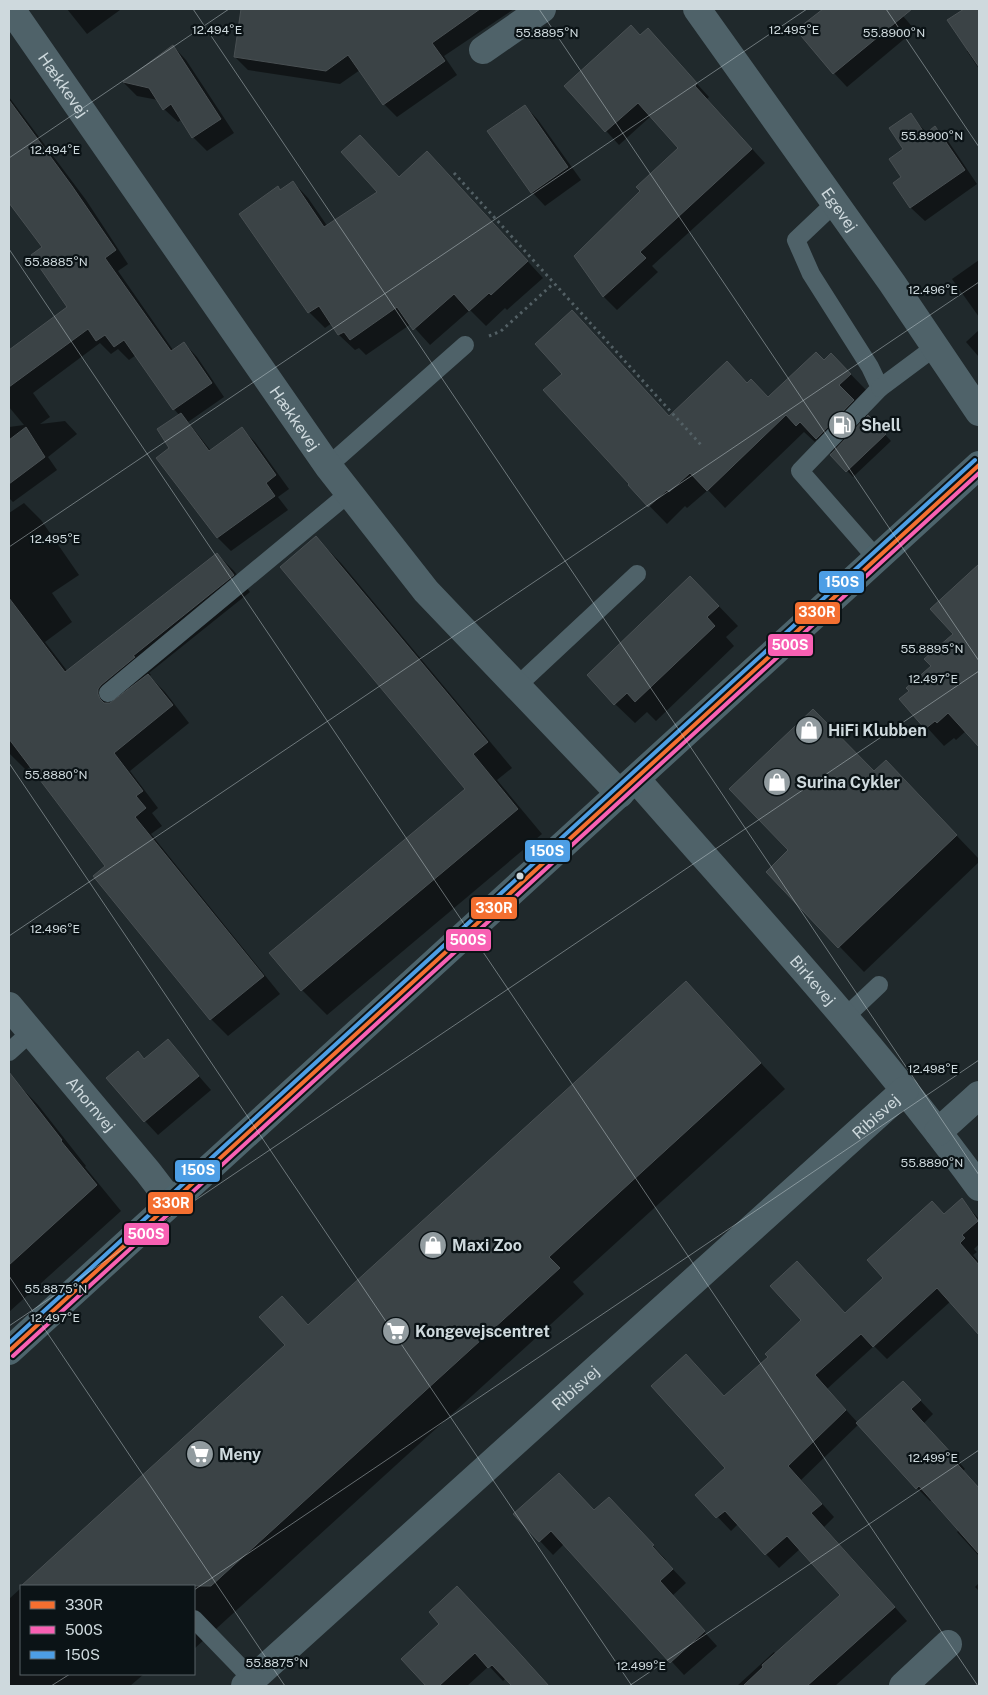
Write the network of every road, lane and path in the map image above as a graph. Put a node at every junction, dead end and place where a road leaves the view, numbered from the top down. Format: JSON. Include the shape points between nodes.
{"nodes":[{"id":1,"x":11,"y":9,"type":"edge"},
{"id":2,"x":542,"y":9,"type":"edge"},
{"id":3,"x":697,"y":9,"type":"edge"},
{"id":4,"x":483,"y":50,"type":"dead end"},
{"id":5,"x":454,"y":173,"type":"dead end"},
{"id":6,"x":835,"y":203,"type":"junction"},
{"id":7,"x":554,"y":283,"type":"junction"},
{"id":8,"x":465,"y":345,"type":"joint"},
{"id":9,"x":935,"y":347,"type":"junction"},
{"id":10,"x":880,"y":388,"type":"junction"},
{"id":11,"x":979,"y":412,"type":"edge"},
{"id":12,"x":702,"y":446,"type":"dead end"},
{"id":13,"x":979,"y":465,"type":"edge"},
{"id":14,"x":328,"y":466,"type":"junction"},
{"id":15,"x":348,"y":494,"type":"junction"},
{"id":16,"x":878,"y":559,"type":"junction"},
{"id":17,"x":636,"y":574,"type":"dead end"},
{"id":18,"x":517,"y":686,"type":"junction"},
{"id":19,"x":108,"y":693,"type":"dead end"},
{"id":20,"x":628,"y":787,"type":"junction"},
{"id":21,"x":879,"y":985,"type":"dead end"},
{"id":22,"x":9,"y":1006,"type":"edge"},
{"id":23,"x":844,"y":1018,"type":"junction"},
{"id":24,"x":30,"y":1033,"type":"junction"},
{"id":25,"x":9,"y":1052,"type":"edge"},
{"id":26,"x":905,"y":1090,"type":"junction"},
{"id":27,"x":979,"y":1095,"type":"edge"},
{"id":28,"x":938,"y":1132,"type":"junction"},
{"id":29,"x":979,"y":1187,"type":"edge"},
{"id":30,"x":171,"y":1202,"type":"junction"},
{"id":31,"x":9,"y":1351,"type":"edge"},
{"id":32,"x":195,"y":1620,"type":"edge"},
{"id":33,"x":948,"y":1644,"type":"dead end"},
{"id":34,"x":258,"y":1684,"type":"edge"},
{"id":35,"x":902,"y":1686,"type":"edge"}],
"edges":[{"from":1,"to":14,"type":"street","name":"Hækkevej"},
{"from":2,"to":4,"type":"street"},
{"from":3,"to":6,"type":"street","name":"Egevej"},
{"from":5,"to":7,"type":"path"},
{"from":6,"to":9,"type":"street","name":"Egevej"},
{"from":6,"to":10,"type":"lane","via":[[796,240],[811,274]]},
{"from":7,"to":8,"type":"path","via":[[501,332]]},
{"from":7,"to":12,"type":"path"},
{"from":8,"to":14,"type":"lane"},
{"from":9,"to":10,"type":"lane"},
{"from":9,"to":11,"type":"street","name":"Egevej"},
{"from":10,"to":16,"type":"lane","via":[[800,471]]},
{"from":13,"to":16,"type":"main road"},
{"from":14,"to":15,"type":"street","name":"Hækkevej"},
{"from":15,"to":18,"type":"street","name":"Hækkevej","via":[[426,591]]},
{"from":15,"to":19,"type":"lane"},
{"from":16,"to":20,"type":"main road"},
{"from":17,"to":18,"type":"lane"},
{"from":18,"to":20,"type":"street","name":"Hækkevej"},
{"from":20,"to":23,"type":"street","name":"Birkevej"},
{"from":20,"to":30,"type":"main road"},
{"from":21,"to":23,"type":"lane"},
{"from":22,"to":24,"type":"street","name":"Ahornvej"},
{"from":23,"to":26,"type":"street","name":"Birkevej"},
{"from":24,"to":25,"type":"lane"},
{"from":24,"to":30,"type":"street","name":"Ahornvej"},
{"from":26,"to":28,"type":"street","name":"Birkevej"},
{"from":26,"to":34,"type":"street","name":"Ribisvej"},
{"from":27,"to":28,"type":"street"},
{"from":28,"to":29,"type":"street","name":"Birkevej"},
{"from":30,"to":31,"type":"main road"},
{"from":32,"to":34,"type":"lane"},
{"from":33,"to":35,"type":"street"}]}
